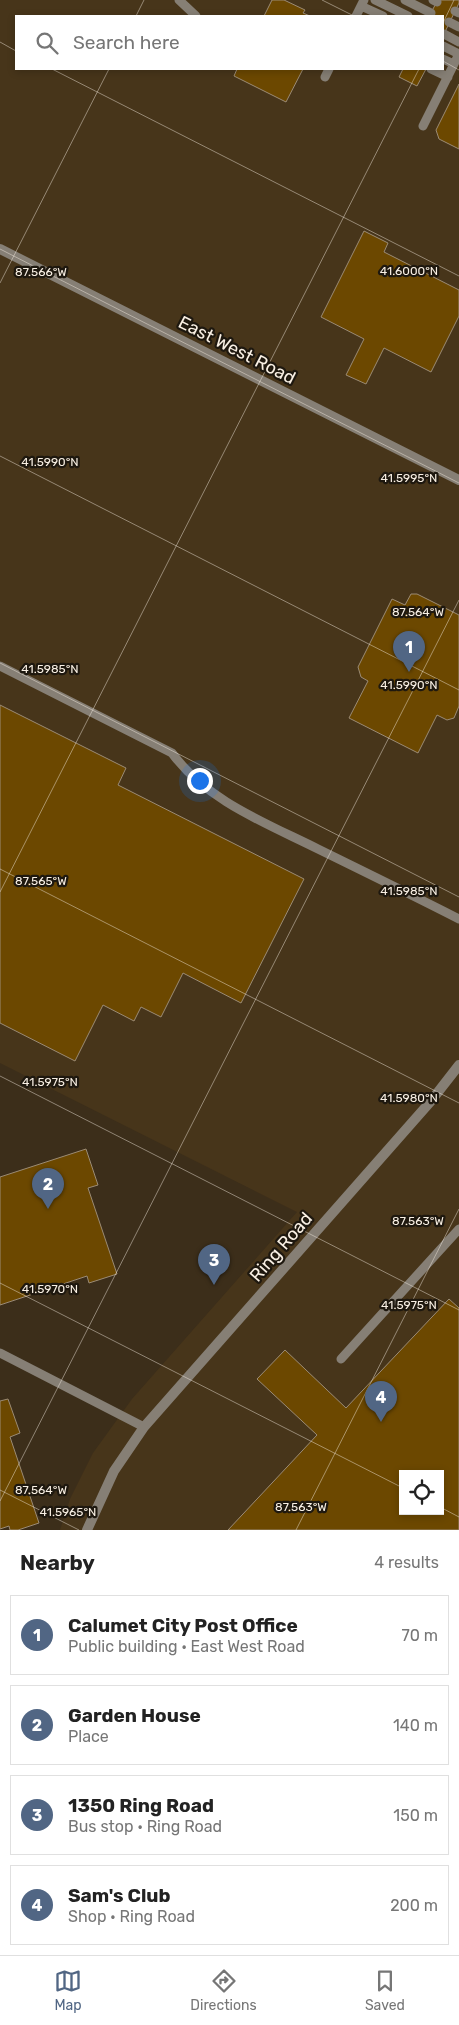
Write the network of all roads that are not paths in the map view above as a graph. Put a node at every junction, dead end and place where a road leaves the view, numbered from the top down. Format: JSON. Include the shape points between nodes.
{"nodes":[{"id":1,"x":179,"y":0,"type":"edge"},
{"id":2,"x":375,"y":0,"type":"edge"},
{"id":3,"x":405,"y":0,"type":"edge"},
{"id":4,"x":362,"y":3,"type":"edge"},
{"id":5,"x":431,"y":13,"type":"dead end"},
{"id":6,"x":195,"y":15,"type":"edge"},
{"id":7,"x":356,"y":15,"type":"edge"},
{"id":8,"x":381,"y":15,"type":"edge"},
{"id":9,"x":406,"y":15,"type":"edge"},
{"id":10,"x":449,"y":22,"type":"dead end"},
{"id":11,"x":459,"y":27,"type":"edge"},
{"id":12,"x":444,"y":34,"type":"edge"},
{"id":13,"x":459,"y":42,"type":"edge"},
{"id":14,"x":444,"y":46,"type":"edge"},
{"id":15,"x":459,"y":54,"type":"edge"},
{"id":16,"x":444,"y":59,"type":"edge"},
{"id":17,"x":454,"y":64,"type":"junction"},
{"id":18,"x":433,"y":70,"type":"edge"},
{"id":19,"x":448,"y":77,"type":"junction"},
{"id":20,"x":423,"y":126,"type":"dead end"},
{"id":21,"x":0,"y":249,"type":"edge"},
{"id":22,"x":459,"y":480,"type":"edge"},
{"id":23,"x":0,"y":666,"type":"edge"},
{"id":24,"x":459,"y":919,"type":"edge"},
{"id":25,"x":459,"y":1065,"type":"edge"},
{"id":26,"x":459,"y":1229,"type":"edge"},
{"id":27,"x":0,"y":1353,"type":"edge"},
{"id":28,"x":341,"y":1359,"type":"dead end"},
{"id":29,"x":144,"y":1427,"type":"junction"},
{"id":30,"x":87,"y":1530,"type":"edge"}],
"edges":[{"from":1,"to":6,"type":"lane"},
{"from":2,"to":9,"type":"lane"},
{"from":3,"to":5,"type":"lane"},
{"from":4,"to":7,"type":"lane"},
{"from":4,"to":8,"type":"lane"},
{"from":10,"to":11,"type":"lane"},
{"from":12,"to":13,"type":"lane"},
{"from":14,"to":15,"type":"lane"},
{"from":15,"to":17,"type":"lane"},
{"from":16,"to":17,"type":"lane"},
{"from":17,"to":19,"type":"lane"},
{"from":18,"to":19,"type":"lane"},
{"from":19,"to":20,"type":"lane"},
{"from":21,"to":22,"type":"street","name":"East West Road"},
{"from":23,"to":24,"type":"lane","via":[[172,753],[184,770],[207,790],[243,812]]},
{"from":25,"to":29,"type":"street","name":"Ring Road"},
{"from":26,"to":28,"type":"lane"},
{"from":27,"to":29,"type":"lane"},
{"from":29,"to":30,"type":"street","name":"Ring Road","via":[[114,1471]]}]}
